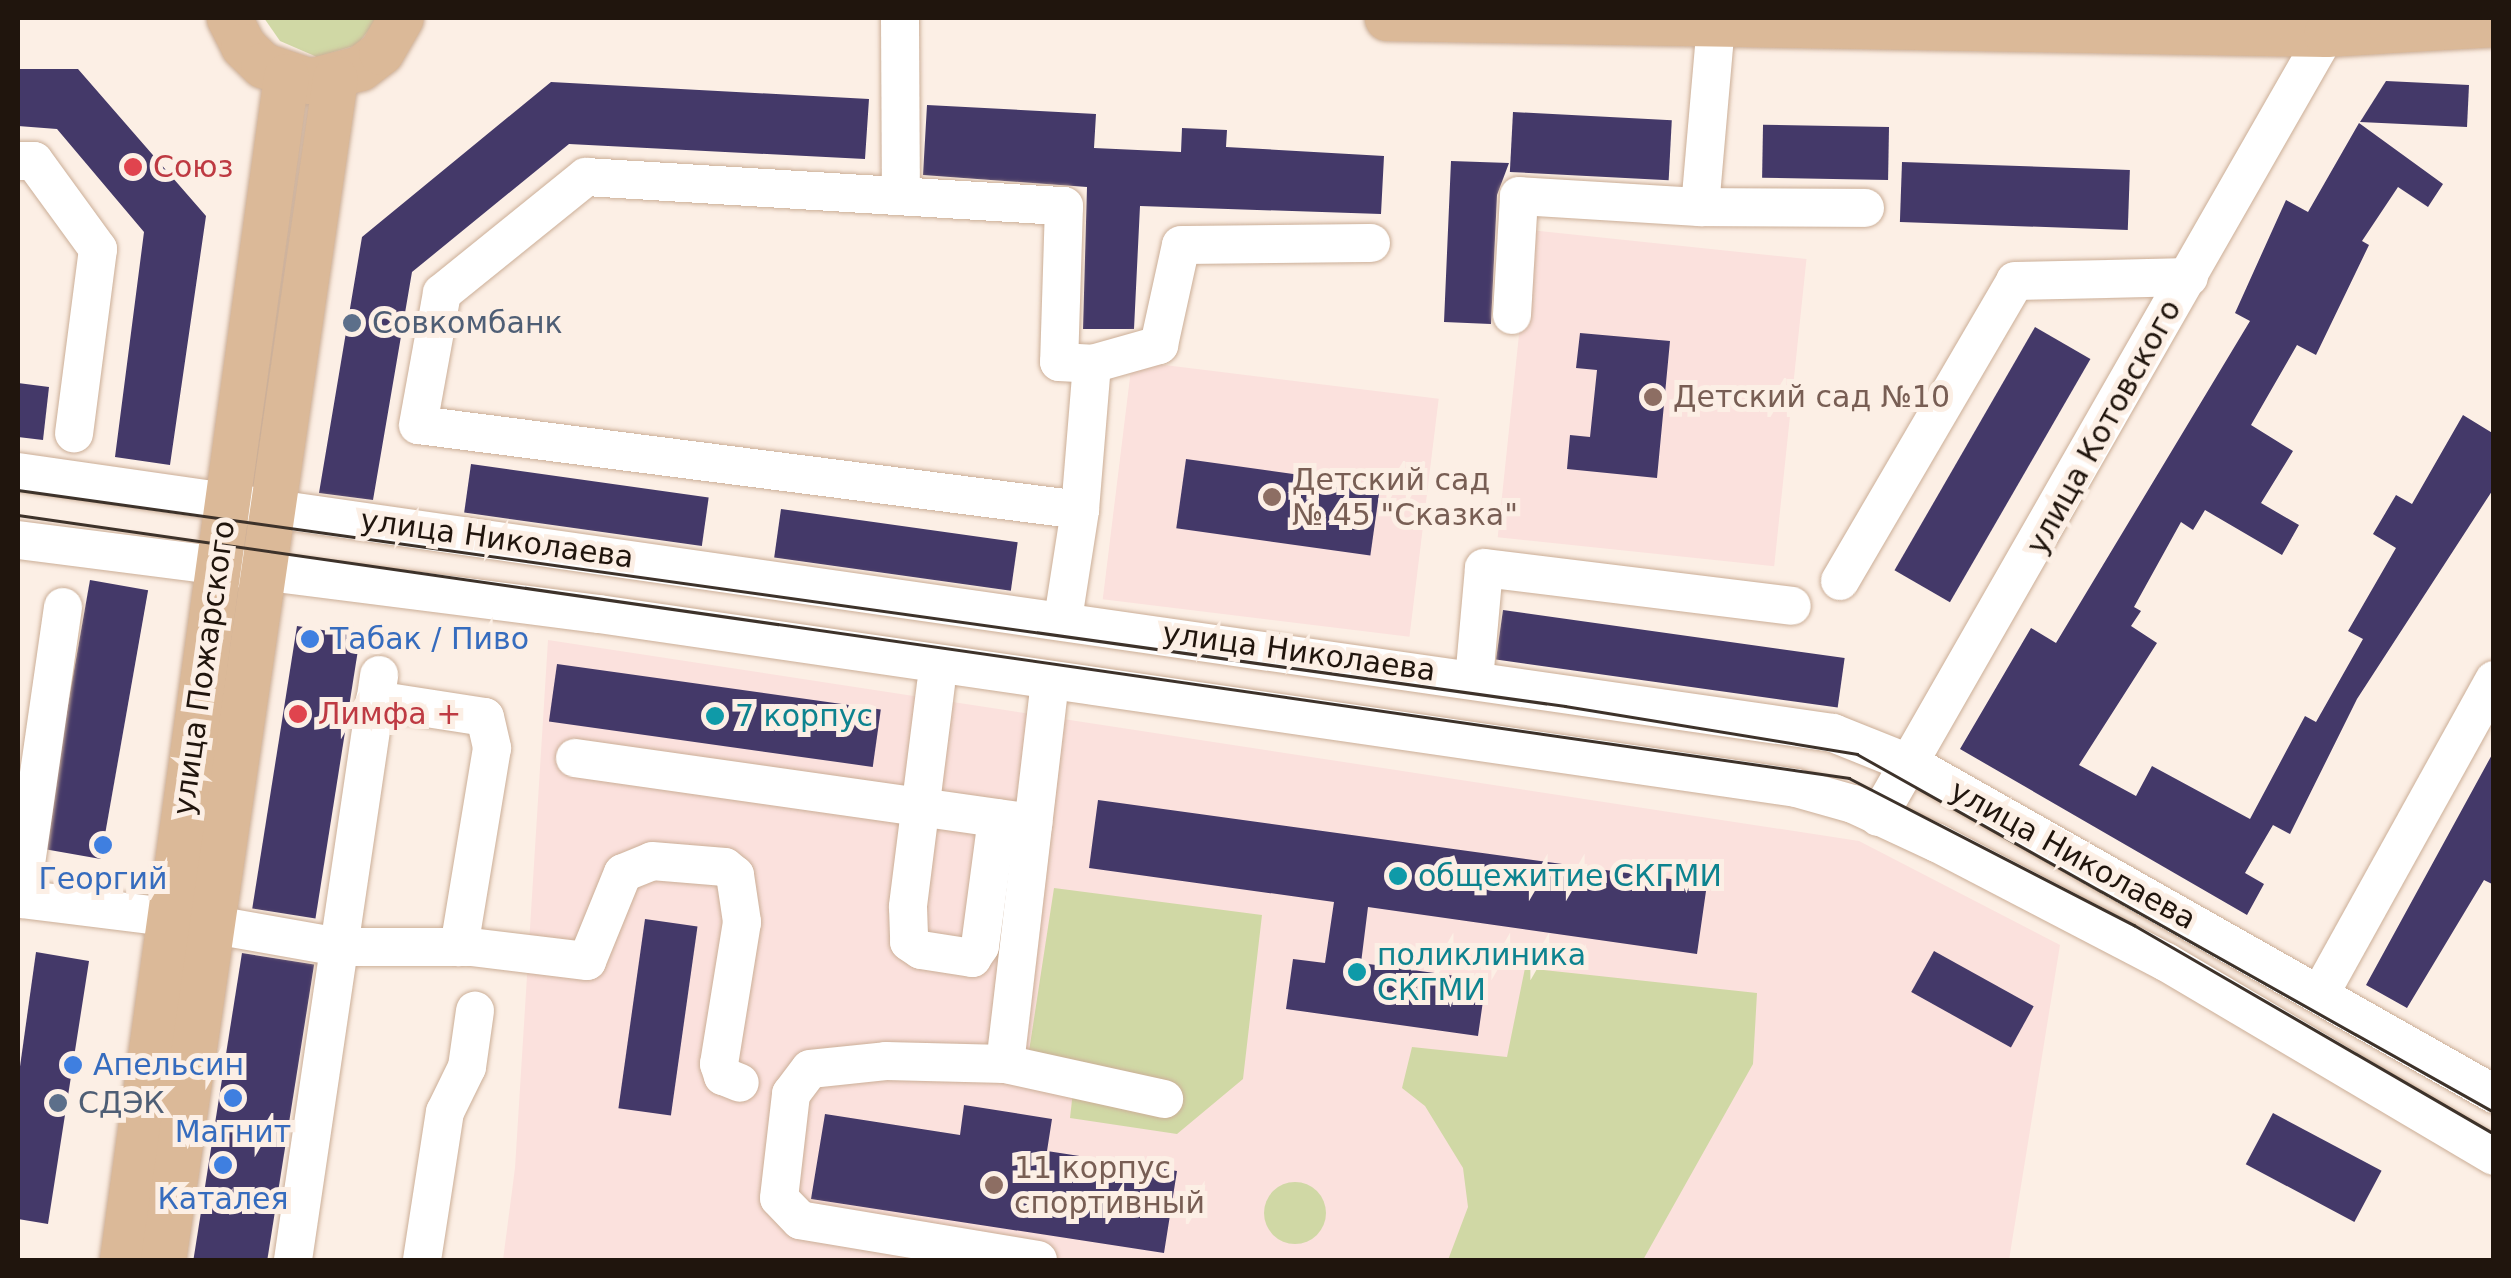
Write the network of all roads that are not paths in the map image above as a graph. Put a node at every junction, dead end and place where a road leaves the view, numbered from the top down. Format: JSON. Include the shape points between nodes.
{"nodes":[{"id":1,"x":228,"y":18,"type":"edge"},
{"id":2,"x":400,"y":18,"type":"edge"},
{"id":3,"x":900,"y":18,"type":"edge"},
{"id":4,"x":1386,"y":18,"type":"edge"},
{"id":5,"x":1997,"y":24,"type":"edge"},
{"id":6,"x":2379,"y":24,"type":"edge"},
{"id":7,"x":2494,"y":24,"type":"edge"},
{"id":8,"x":1716,"y":25,"type":"junction"},
{"id":9,"x":2326,"y":34,"type":"junction"},
{"id":10,"x":286,"y":76,"type":"junction"},
{"id":11,"x":335,"y":78,"type":"junction"},
{"id":12,"x":18,"y":161,"type":"edge"},
{"id":13,"x":902,"y":196,"type":"junction"},
{"id":14,"x":1700,"y":207,"type":"junction"},
{"id":15,"x":1865,"y":208,"type":"dead end"},
{"id":16,"x":1372,"y":242,"type":"dead end"},
{"id":17,"x":2189,"y":277,"type":"junction"},
{"id":18,"x":1512,"y":315,"type":"dead end"},
{"id":19,"x":1092,"y":364,"type":"junction"},
{"id":20,"x":74,"y":433,"type":"dead end"},
{"id":21,"x":18,"y":472,"type":"edge"},
{"id":22,"x":250,"y":505,"type":"junction"},
{"id":23,"x":1080,"y":510,"type":"junction"},
{"id":24,"x":18,"y":540,"type":"edge"},
{"id":25,"x":240,"y":572,"type":"junction"},
{"id":26,"x":1840,"y":582,"type":"dead end"},
{"id":27,"x":1792,"y":606,"type":"dead end"},
{"id":28,"x":63,"y":607,"type":"dead end"},
{"id":29,"x":1063,"y":619,"type":"junction"},
{"id":30,"x":1468,"y":677,"type":"junction"},
{"id":31,"x":2494,"y":680,"type":"edge"},
{"id":32,"x":1050,"y":683,"type":"junction"},
{"id":33,"x":936,"y":684,"type":"dead end"},
{"id":34,"x":575,"y":758,"type":"dead end"},
{"id":35,"x":1913,"y":765,"type":"junction"},
{"id":36,"x":920,"y":808,"type":"junction"},
{"id":37,"x":1878,"y":817,"type":"junction"},
{"id":38,"x":1015,"y":820,"type":"junction"},
{"id":39,"x":188,"y":921,"type":"junction"},
{"id":40,"x":459,"y":946,"type":"junction"},
{"id":41,"x":339,"y":947,"type":"junction"},
{"id":42,"x":2320,"y":994,"type":"junction"},
{"id":43,"x":475,"y":1011,"type":"dead end"},
{"id":44,"x":1005,"y":1064,"type":"junction"},
{"id":45,"x":740,"y":1083,"type":"dead end"},
{"id":46,"x":2494,"y":1094,"type":"edge"},
{"id":47,"x":1164,"y":1099,"type":"dead end"},
{"id":48,"x":2494,"y":1156,"type":"edge"},
{"id":49,"x":122,"y":1260,"type":"edge"},
{"id":50,"x":163,"y":1260,"type":"edge"},
{"id":51,"x":293,"y":1260,"type":"edge"},
{"id":52,"x":422,"y":1260,"type":"edge"},
{"id":53,"x":1038,"y":1260,"type":"edge"}],
"edges":[{"from":1,"to":10,"type":"main road","via":[[243,46]]},
{"from":2,"to":11,"type":"main road","via":[[382,52]]},
{"from":3,"to":13,"type":"street"},
{"from":4,"to":8,"type":"main road"},
{"from":5,"to":8,"type":"main road"},
{"from":5,"to":9,"type":"main road"},
{"from":6,"to":7,"type":"main road"},
{"from":6,"to":9,"type":"main road"},
{"from":8,"to":14,"type":"street"},
{"from":9,"to":17,"type":"street","name":"улица Котовского"},
{"from":10,"to":11,"type":"main road"},
{"from":10,"to":22,"type":"main road","name":"улица Пожарского"},
{"from":11,"to":22,"type":"main road","name":"улица Пожарского"},
{"from":12,"to":20,"type":"street","via":[[34,161],[98,248]]},
{"from":13,"to":19,"type":"street","via":[[1064,206],[1059,362]]},
{"from":13,"to":23,"type":"street","via":[[586,176],[442,293],[418,425]]},
{"from":14,"to":15,"type":"street"},
{"from":14,"to":18,"type":"street","via":[[1519,196]]},
{"from":16,"to":19,"type":"street","via":[[1181,245],[1159,345]]},
{"from":17,"to":26,"type":"street","via":[[2015,280]]},
{"from":17,"to":35,"type":"street","name":"улица Котовского"},
{"from":19,"to":23,"type":"street"},
{"from":21,"to":22,"type":"street","name":"улица Николаева"},
{"from":22,"to":25,"type":"main road","name":"улица Пожарского"},
{"from":22,"to":29,"type":"street","name":"улица Николаева"},
{"from":23,"to":29,"type":"street"},
{"from":24,"to":25,"type":"street","name":"улица Николаева"},
{"from":25,"to":32,"type":"street","name":"улица Николаева","via":[[599,614]]},
{"from":25,"to":39,"type":"main road","name":"улица Пожарского"},
{"from":27,"to":30,"type":"street","via":[[1484,568],[1475,669]]},
{"from":28,"to":39,"type":"street","via":[[21,899]]},
{"from":29,"to":30,"type":"street","name":"улица Николаева"},
{"from":30,"to":35,"type":"street","name":"улица Николаева","via":[[1833,732]]},
{"from":31,"to":42,"type":"street"},
{"from":32,"to":37,"type":"street","name":"улица Николаева","via":[[1796,788]]},
{"from":32,"to":38,"type":"street"},
{"from":33,"to":36,"type":"street"},
{"from":34,"to":36,"type":"street"},
{"from":35,"to":37,"type":"street","name":"улица Котовского"},
{"from":35,"to":42,"type":"street","name":"улица Николаева"},
{"from":36,"to":38,"type":"street"},
{"from":36,"to":38,"type":"street","via":[[909,942],[956,957],[972,958],[980,946]]},
{"from":37,"to":48,"type":"street","name":"улица Николаева","via":[[2166,962]]},
{"from":38,"to":44,"type":"street"},
{"from":39,"to":41,"type":"street"},
{"from":39,"to":49,"type":"main road","name":"улица Пожарского"},
{"from":39,"to":50,"type":"main road","name":"улица Пожарского"},
{"from":40,"to":41,"type":"street"},
{"from":40,"to":41,"type":"street","via":[[492,748],[485,717],[377,688]]},
{"from":40,"to":45,"type":"street","via":[[587,961],[623,873],[652,861],[725,867],[735,876],[742,922],[719,1064],[723,1076]]},
{"from":41,"to":51,"type":"street"},
{"from":42,"to":46,"type":"street","name":"улица Николаева"},
{"from":43,"to":52,"type":"street","via":[[467,1067],[445,1112]]},
{"from":44,"to":47,"type":"street"},
{"from":44,"to":53,"type":"street","via":[[886,1061],[810,1069],[791,1094],[779,1198],[800,1220]]}]}
